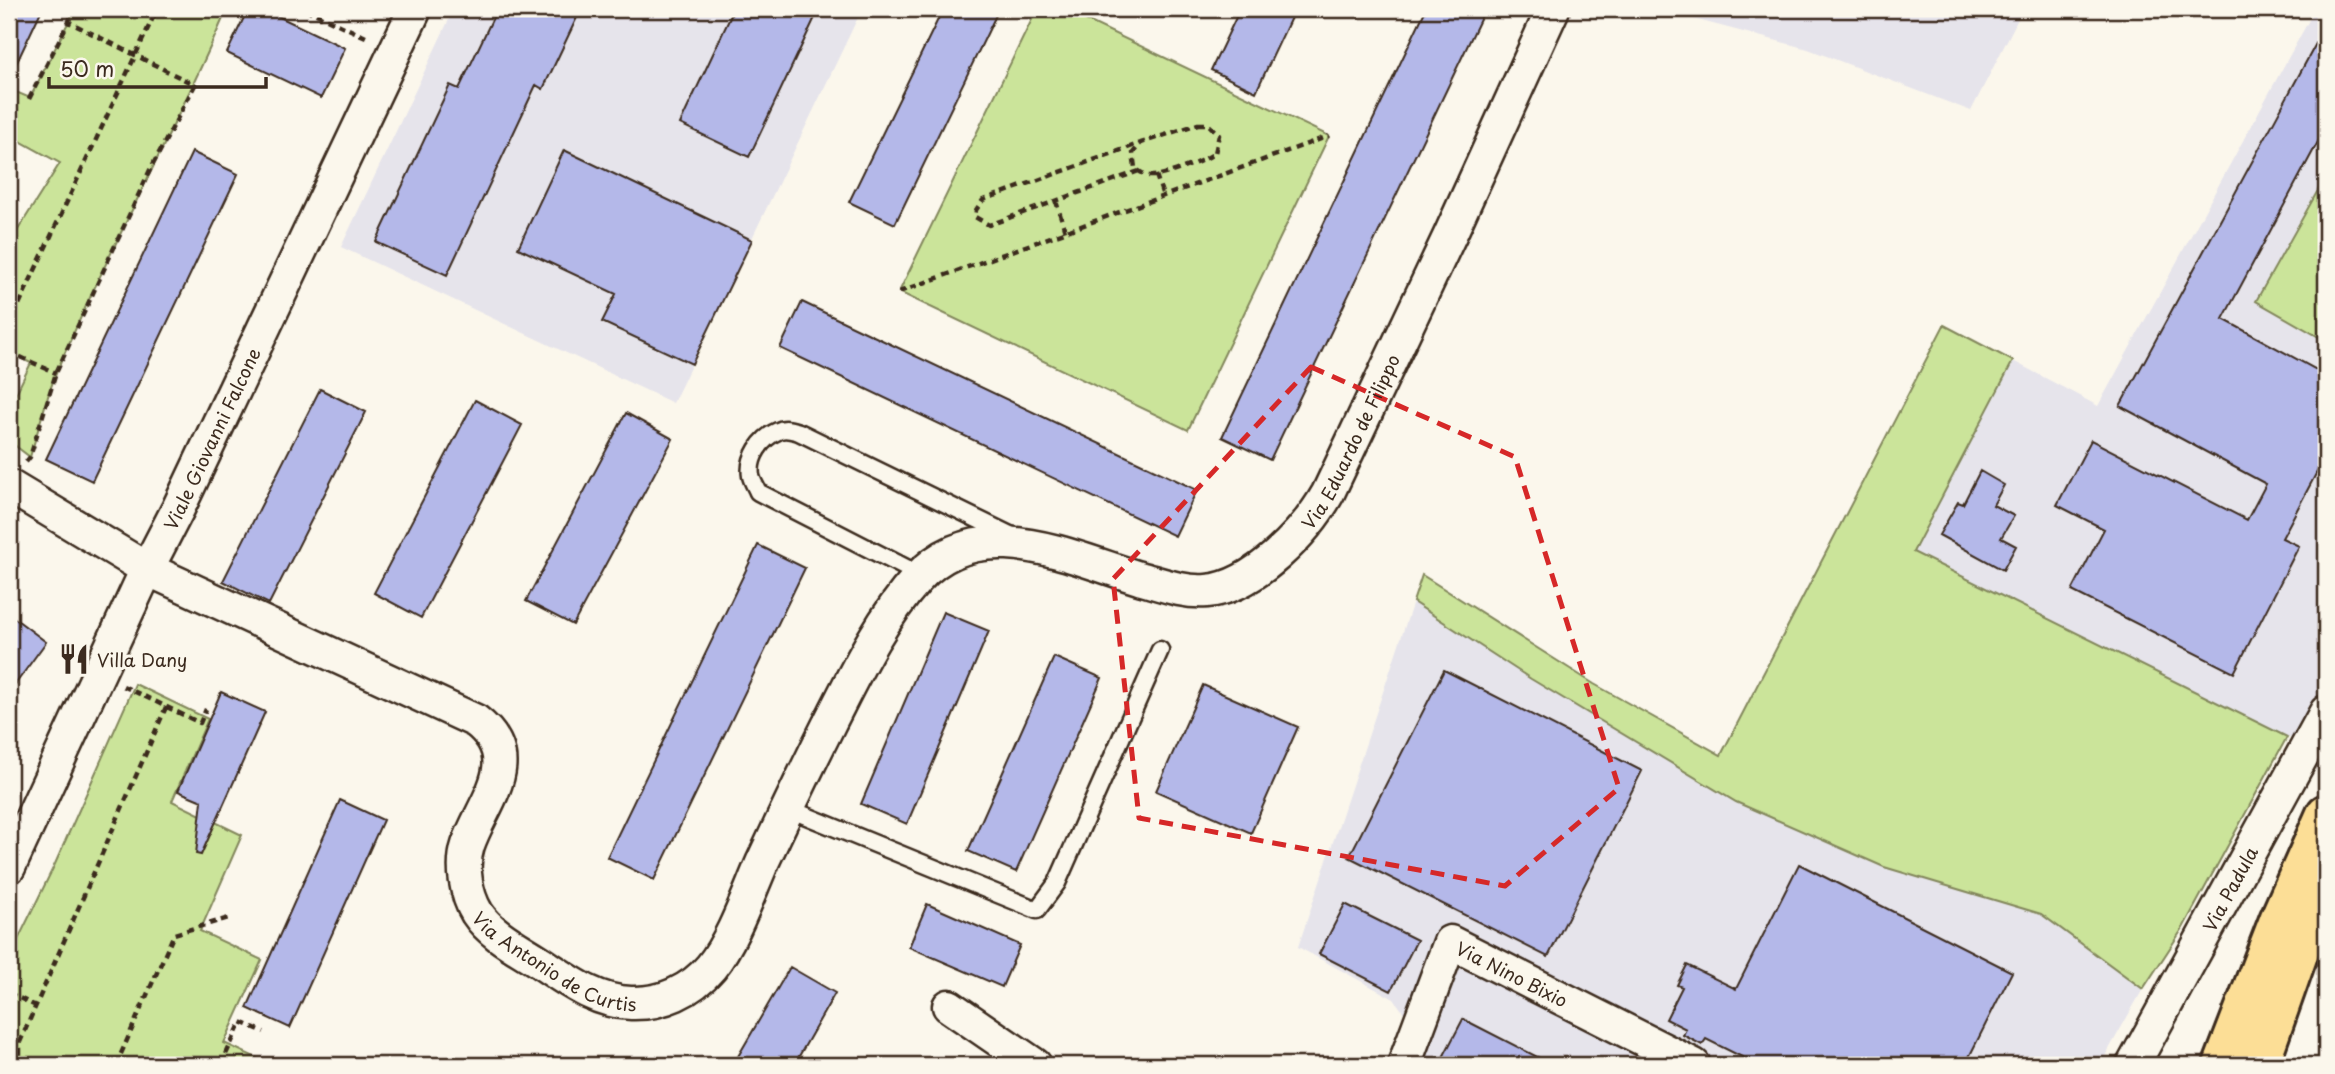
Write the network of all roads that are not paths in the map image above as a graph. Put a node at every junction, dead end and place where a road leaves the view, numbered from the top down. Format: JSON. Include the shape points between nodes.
{"nodes":[{"id":1,"x":415,"y":9,"type":"edge"},
{"id":2,"x":1552,"y":9,"type":"edge"},
{"id":3,"x":16,"y":476,"type":"edge"},
{"id":4,"x":1030,"y":545,"type":"junction"},
{"id":5,"x":954,"y":552,"type":"joint"},
{"id":6,"x":147,"y":569,"type":"junction"},
{"id":7,"x":920,"y":575,"type":"junction"},
{"id":8,"x":1160,"y":650,"type":"dead end"},
{"id":9,"x":2326,"y":712,"type":"edge"},
{"id":10,"x":787,"y":808,"type":"junction"},
{"id":11,"x":2326,"y":814,"type":"edge"},
{"id":12,"x":9,"y":867,"type":"edge"},
{"id":13,"x":2326,"y":885,"type":"edge"},
{"id":14,"x":949,"y":1006,"type":"dead end"},
{"id":15,"x":1035,"y":1065,"type":"edge"},
{"id":16,"x":1404,"y":1065,"type":"edge"},
{"id":17,"x":1694,"y":1065,"type":"edge"},
{"id":18,"x":2133,"y":1065,"type":"edge"},
{"id":19,"x":2223,"y":1065,"type":"edge"},
{"id":20,"x":2259,"y":1065,"type":"edge"}],
"edges":[{"from":1,"to":6,"type":"street","name":"Viale Giovanni Falcone"},
{"from":2,"to":4,"type":"street","name":"Via Eduardo de Filippo","via":[[1334,481],[1306,527],[1246,578],[1208,591],[1166,586]]},
{"from":3,"to":6,"type":"street","name":"Via Antonio de Curtis"},
{"from":4,"to":5,"type":"street","name":"Via Eduardo de Filippo","via":[[1001,541]]},
{"from":4,"to":7,"type":"lane","via":[[799,432],[778,430],[760,445],[751,477],[758,492]]},
{"from":5,"to":7,"type":"street","name":"Via Antonio de Curtis"},
{"from":6,"to":10,"type":"street","name":"Via Antonio de Curtis","via":[[476,721],[490,732],[498,745],[498,780],[467,848],[465,869],[477,912],[495,932],[606,1000],[631,1003],[676,995],[709,969],[721,953]]},
{"from":6,"to":12,"type":"street","name":"Viale Giovanni Falcone"},
{"from":7,"to":10,"type":"street","name":"Via Antonio de Curtis","via":[[853,677]]},
{"from":8,"to":10,"type":"lane","via":[[1057,883],[1037,911]]},
{"from":9,"to":18,"type":"street","name":"Via Padula"},
{"from":11,"to":19,"type":"main road","via":[[2278,920]]},
{"from":13,"to":20,"type":"main road"},
{"from":14,"to":15,"type":"street"},
{"from":16,"to":17,"type":"street","name":"Via Nino Bixio","via":[[1450,942]]}]}
